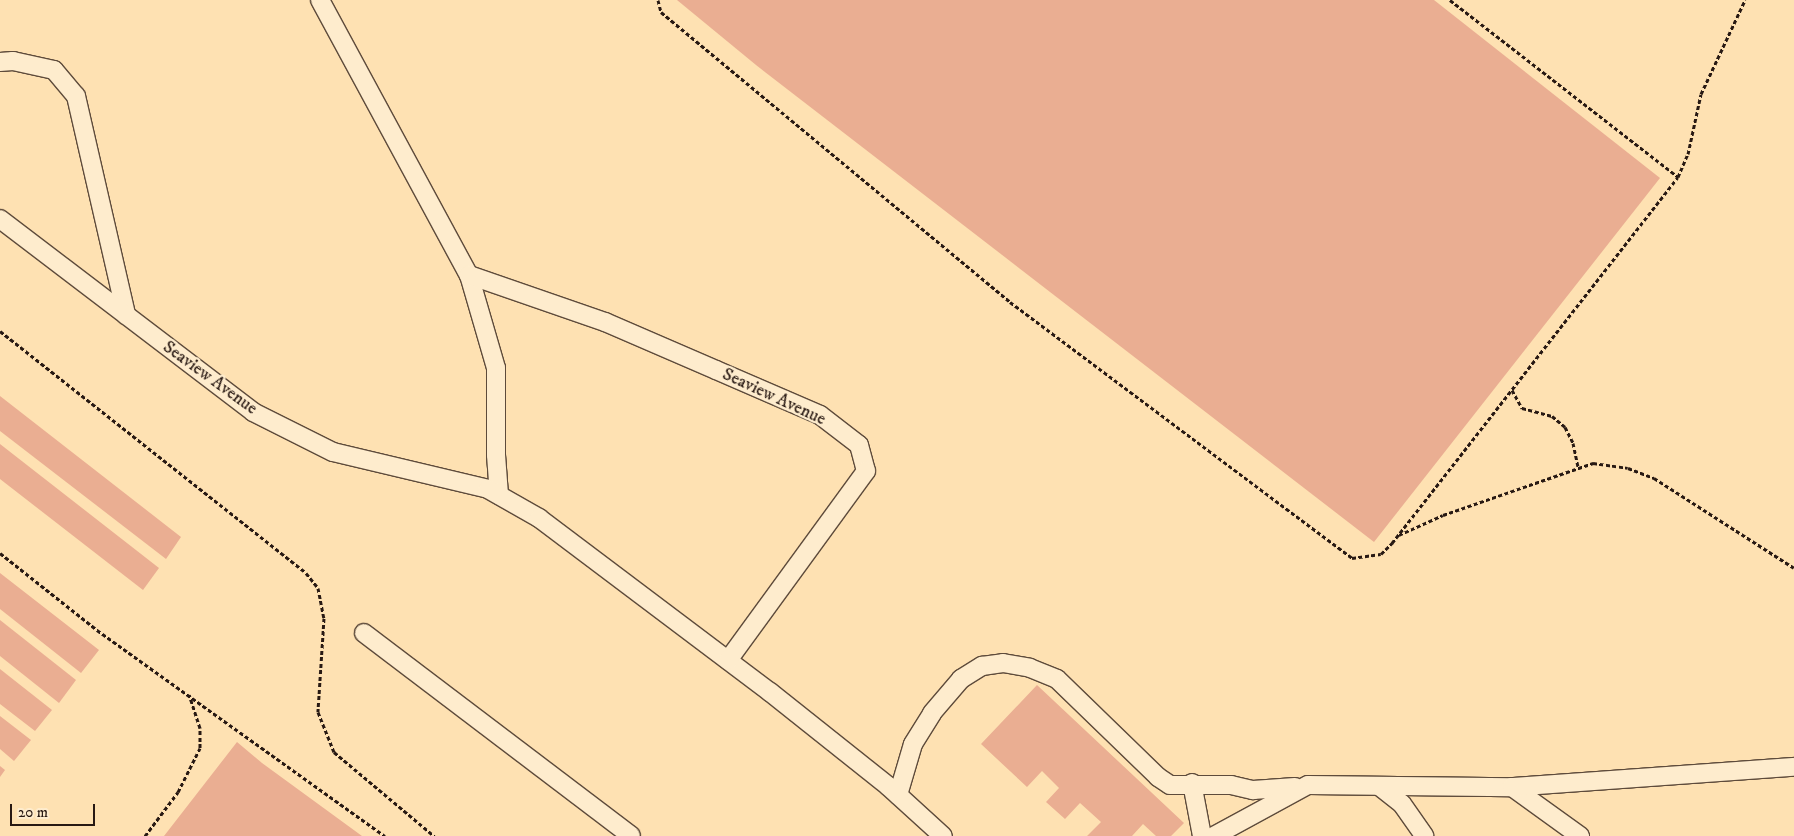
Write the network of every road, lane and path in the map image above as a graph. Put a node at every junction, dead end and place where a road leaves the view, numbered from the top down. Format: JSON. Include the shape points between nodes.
{"nodes":[{"id":1,"x":320,"y":0,"type":"edge"},
{"id":2,"x":658,"y":0,"type":"edge"},
{"id":3,"x":1450,"y":0,"type":"edge"},
{"id":4,"x":1746,"y":0,"type":"edge"},
{"id":5,"x":0,"y":62,"type":"edge"},
{"id":6,"x":1678,"y":177,"type":"junction"},
{"id":7,"x":0,"y":218,"type":"edge"},
{"id":8,"x":469,"y":275,"type":"junction"},
{"id":9,"x":126,"y":315,"type":"junction"},
{"id":10,"x":0,"y":331,"type":"edge"},
{"id":11,"x":1512,"y":390,"type":"junction"},
{"id":12,"x":1578,"y":467,"type":"junction"},
{"id":13,"x":500,"y":495,"type":"junction"},
{"id":14,"x":1398,"y":535,"type":"junction"},
{"id":15,"x":0,"y":554,"type":"edge"},
{"id":16,"x":1794,"y":568,"type":"edge"},
{"id":17,"x":364,"y":633,"type":"dead end"},
{"id":18,"x":728,"y":660,"type":"junction"},
{"id":19,"x":189,"y":694,"type":"junction"},
{"id":20,"x":1794,"y":767,"type":"edge"},
{"id":21,"x":1192,"y":783,"type":"junction"},
{"id":22,"x":1308,"y":785,"type":"junction"},
{"id":23,"x":1379,"y":786,"type":"junction"},
{"id":24,"x":1512,"y":787,"type":"junction"},
{"id":25,"x":898,"y":795,"type":"junction"},
{"id":26,"x":145,"y":836,"type":"edge"},
{"id":27,"x":385,"y":836,"type":"edge"},
{"id":28,"x":434,"y":836,"type":"edge"},
{"id":29,"x":631,"y":836,"type":"edge"},
{"id":30,"x":943,"y":836,"type":"edge"},
{"id":31,"x":1202,"y":836,"type":"edge"},
{"id":32,"x":1214,"y":836,"type":"edge"},
{"id":33,"x":1424,"y":836,"type":"edge"},
{"id":34,"x":1580,"y":836,"type":"edge"}],
"edges":[{"from":1,"to":8,"type":"lane"},
{"from":2,"to":14,"type":"path","via":[[661,12],[1010,302],[1352,558],[1381,554]]},
{"from":3,"to":6,"type":"path"},
{"from":4,"to":6,"type":"path","via":[[1701,94],[1688,154]]},
{"from":5,"to":9,"type":"lane","via":[[54,70],[76,96]]},
{"from":6,"to":11,"type":"path"},
{"from":7,"to":9,"type":"lane","name":"Seaview Avenue"},
{"from":8,"to":13,"type":"lane","via":[[496,368],[496,455]]},
{"from":8,"to":18,"type":"lane","name":"Seaview Avenue","via":[[605,322],[820,415],[859,445],[866,471]]},
{"from":9,"to":13,"type":"lane","name":"Seaview Avenue","via":[[252,412],[333,452],[488,489]]},
{"from":10,"to":28,"type":"path","via":[[306,574],[318,588],[324,618],[318,712],[334,752]]},
{"from":11,"to":12,"type":"path","via":[[1522,408],[1552,416],[1565,427],[1573,443]]},
{"from":11,"to":14,"type":"path"},
{"from":12,"to":14,"type":"path","via":[[1443,515]]},
{"from":12,"to":16,"type":"path","via":[[1593,463],[1628,468],[1654,478]]},
{"from":13,"to":18,"type":"lane","name":"Seaview Avenue","via":[[539,518]]},
{"from":15,"to":19,"type":"path","via":[[96,630]]},
{"from":17,"to":29,"type":"lane"},
{"from":18,"to":25,"type":"lane","name":"Seaview Avenue"},
{"from":19,"to":26,"type":"path","via":[[200,728],[200,748],[178,792]]},
{"from":19,"to":27,"type":"path"},
{"from":20,"to":24,"type":"lane"},
{"from":21,"to":22,"type":"lane","via":[[1253,790]]},
{"from":21,"to":25,"type":"lane","via":[[1170,785],[1163,782],[1057,678],[1003,663],[982,666],[961,679],[932,713],[913,744]]},
{"from":21,"to":31,"type":"lane"},
{"from":22,"to":23,"type":"lane"},
{"from":22,"to":32,"type":"lane"},
{"from":23,"to":24,"type":"lane"},
{"from":23,"to":33,"type":"lane","via":[[1402,804]]},
{"from":24,"to":34,"type":"lane"},
{"from":25,"to":30,"type":"lane","name":"Seaview Avenue"}]}
